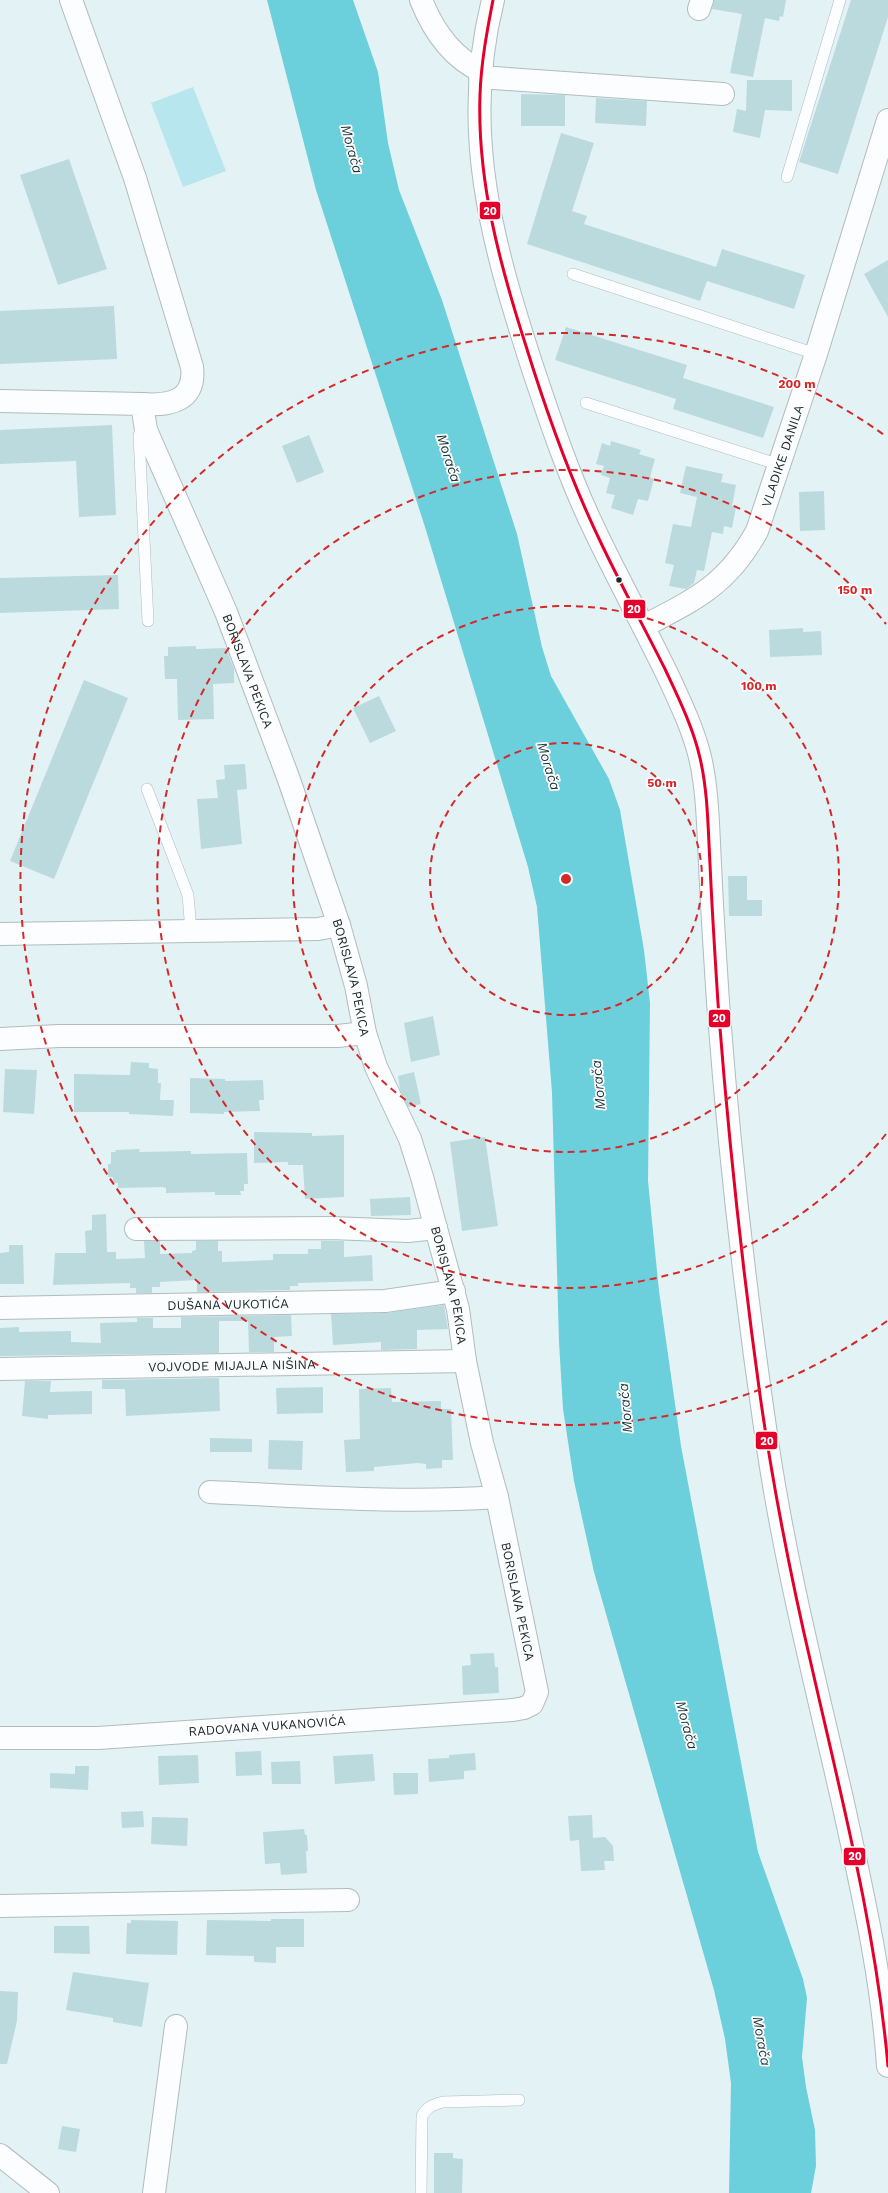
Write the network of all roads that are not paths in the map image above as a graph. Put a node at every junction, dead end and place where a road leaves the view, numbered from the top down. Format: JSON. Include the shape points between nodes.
{"nodes":[{"id":1,"x":71,"y":0,"type":"edge"},
{"id":2,"x":421,"y":0,"type":"edge"},
{"id":3,"x":493,"y":0,"type":"edge"},
{"id":4,"x":840,"y":0,"type":"edge"},
{"id":5,"x":480,"y":74,"type":"junction"},
{"id":6,"x":723,"y":94,"type":"dead end"},
{"id":7,"x":888,"y":120,"type":"edge"},
{"id":8,"x":787,"y":177,"type":"dead end"},
{"id":9,"x":573,"y":274,"type":"dead end"},
{"id":10,"x":816,"y":354,"type":"junction"},
{"id":11,"x":0,"y":401,"type":"edge"},
{"id":12,"x":586,"y":403,"type":"dead end"},
{"id":13,"x":143,"y":414,"type":"junction"},
{"id":14,"x":780,"y":465,"type":"junction"},
{"id":15,"x":148,"y":621,"type":"dead end"},
{"id":16,"x":644,"y":626,"type":"junction"},
{"id":17,"x":146,"y":789,"type":"dead end"},
{"id":18,"x":339,"y":925,"type":"junction"},
{"id":19,"x":191,"y":931,"type":"junction"},
{"id":20,"x":0,"y":934,"type":"edge"},
{"id":21,"x":365,"y":1033,"type":"junction"},
{"id":22,"x":0,"y":1039,"type":"edge"},
{"id":23,"x":436,"y":1228,"type":"junction"},
{"id":24,"x":136,"y":1229,"type":"dead end"},
{"id":25,"x":454,"y":1291,"type":"junction"},
{"id":26,"x":0,"y":1308,"type":"edge"},
{"id":27,"x":465,"y":1361,"type":"junction"},
{"id":28,"x":0,"y":1369,"type":"edge"},
{"id":29,"x":210,"y":1492,"type":"dead end"},
{"id":30,"x":497,"y":1497,"type":"junction"},
{"id":31,"x":532,"y":1704,"type":"joint"},
{"id":32,"x":0,"y":1738,"type":"edge"},
{"id":33,"x":348,"y":1900,"type":"dead end"},
{"id":34,"x":0,"y":1906,"type":"edge"},
{"id":35,"x":176,"y":2026,"type":"dead end"},
{"id":36,"x":888,"y":2066,"type":"edge"},
{"id":37,"x":518,"y":2100,"type":"dead end"},
{"id":38,"x":0,"y":2155,"type":"edge"},
{"id":39,"x":48,"y":2193,"type":"edge"},
{"id":40,"x":154,"y":2193,"type":"edge"},
{"id":41,"x":421,"y":2193,"type":"edge"}],
"edges":[{"from":1,"to":13,"type":"street","via":[[135,178],[192,367],[192,386],[187,393],[180,399]]},
{"from":2,"to":5,"type":"street","via":[[448,47]]},
{"from":3,"to":5,"type":"street"},
{"from":4,"to":8,"type":"lane"},
{"from":5,"to":6,"type":"street"},
{"from":5,"to":16,"type":"street","via":[[478,130],[482,171],[506,285],[569,474]]},
{"from":7,"to":10,"type":"street","name":"VLADIKE DANILA"},
{"from":9,"to":10,"type":"lane"},
{"from":10,"to":14,"type":"street","name":"VLADIKE DANILA"},
{"from":11,"to":13,"type":"street"},
{"from":12,"to":14,"type":"lane"},
{"from":13,"to":15,"type":"lane","via":[[139,436]]},
{"from":13,"to":18,"type":"street","name":"BORISLAVA PEKICA","via":[[226,612],[288,777]]},
{"from":14,"to":16,"type":"street","name":"VLADIKE DANILA","via":[[757,531],[746,552],[729,573],[708,591]]},
{"from":16,"to":36,"type":"street","via":[[690,726],[704,780],[727,1116],[768,1448],[798,1612],[867,1910]]},
{"from":17,"to":19,"type":"lane","via":[[188,895]]},
{"from":18,"to":19,"type":"street","via":[[318,928]]},
{"from":18,"to":21,"type":"street","name":"BORISLAVA PEKICA","via":[[356,986]]},
{"from":19,"to":20,"type":"street"},
{"from":21,"to":22,"type":"street","via":[[338,1036],[59,1036]]},
{"from":21,"to":23,"type":"street","name":"BORISLAVA PEKICA","via":[[376,1067],[410,1139]]},
{"from":23,"to":24,"type":"street","via":[[408,1231],[331,1228]]},
{"from":23,"to":25,"type":"street","name":"BORISLAVA PEKICA"},
{"from":25,"to":26,"type":"street","name":"DUŠANA VUKOTIĆA","via":[[385,1301]]},
{"from":25,"to":27,"type":"street","name":"BORISLAVA PEKICA"},
{"from":27,"to":28,"type":"street","name":"VOJVODE MIJAJLA NIŠINA"},
{"from":27,"to":30,"type":"street","name":"BORISLAVA PEKICA","via":[[482,1443]]},
{"from":29,"to":30,"type":"street","via":[[445,1501]]},
{"from":30,"to":31,"type":"street","name":"BORISLAVA PEKICA","via":[[536,1685],[536,1696]]},
{"from":31,"to":32,"type":"street","name":"RADOVANA VUKANOVIĆA","via":[[513,1710],[98,1738]]},
{"from":33,"to":34,"type":"street"},
{"from":35,"to":40,"type":"street"},
{"from":37,"to":41,"type":"lane","via":[[443,2102],[431,2105],[425,2110],[422,2116]]},
{"from":38,"to":39,"type":"street"}]}
